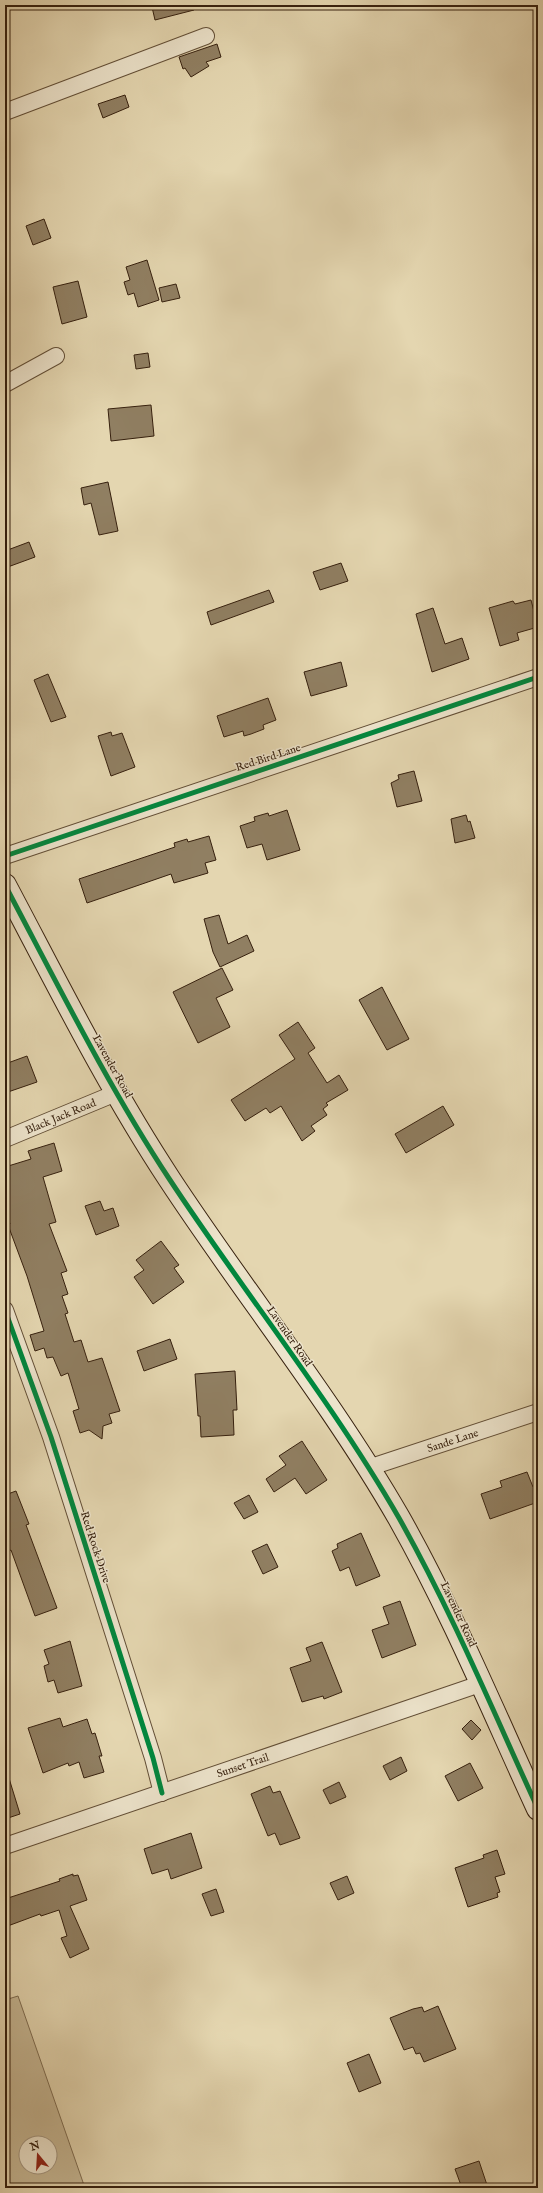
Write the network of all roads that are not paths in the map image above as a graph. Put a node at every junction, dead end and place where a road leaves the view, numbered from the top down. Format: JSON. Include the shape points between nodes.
{"nodes":[{"id":1,"x":206,"y":36,"type":"dead end"},
{"id":2,"x":5,"y":112,"type":"edge"},
{"id":3,"x":56,"y":356,"type":"dead end"},
{"id":4,"x":5,"y":384,"type":"edge"},
{"id":5,"x":538,"y":678,"type":"edge"},
{"id":6,"x":5,"y":856,"type":"edge"},
{"id":7,"x":5,"y":886,"type":"edge"},
{"id":8,"x":116,"y":1093,"type":"junction"},
{"id":9,"x":5,"y":1139,"type":"edge"},
{"id":10,"x":5,"y":1310,"type":"edge"},
{"id":11,"x":538,"y":1412,"type":"edge"},
{"id":12,"x":368,"y":1468,"type":"junction"},
{"id":13,"x":480,"y":1684,"type":"junction"},
{"id":14,"x":162,"y":1793,"type":"junction"},
{"id":15,"x":538,"y":1809,"type":"edge"},
{"id":16,"x":5,"y":1846,"type":"edge"}],
"edges":[{"from":1,"to":2,"type":"street"},
{"from":3,"to":4,"type":"street"},
{"from":5,"to":6,"type":"street","name":"Red Bird Lane"},
{"from":7,"to":8,"type":"street","name":"Lavender Road"},
{"from":8,"to":9,"type":"street","name":"Black Jack Road"},
{"from":8,"to":12,"type":"street","name":"Lavender Road","via":[[171,1182]]},
{"from":10,"to":14,"type":"street","name":"Red Rock Drive","via":[[51,1437]]},
{"from":11,"to":12,"type":"street","name":"Sande Lane"},
{"from":12,"to":13,"type":"street","name":"Lavender Road","via":[[418,1554]]},
{"from":13,"to":14,"type":"street","name":"Sunset Trail"},
{"from":13,"to":15,"type":"street","name":"Lavender Road"},
{"from":14,"to":16,"type":"street","name":"Sunset Trail"}]}
